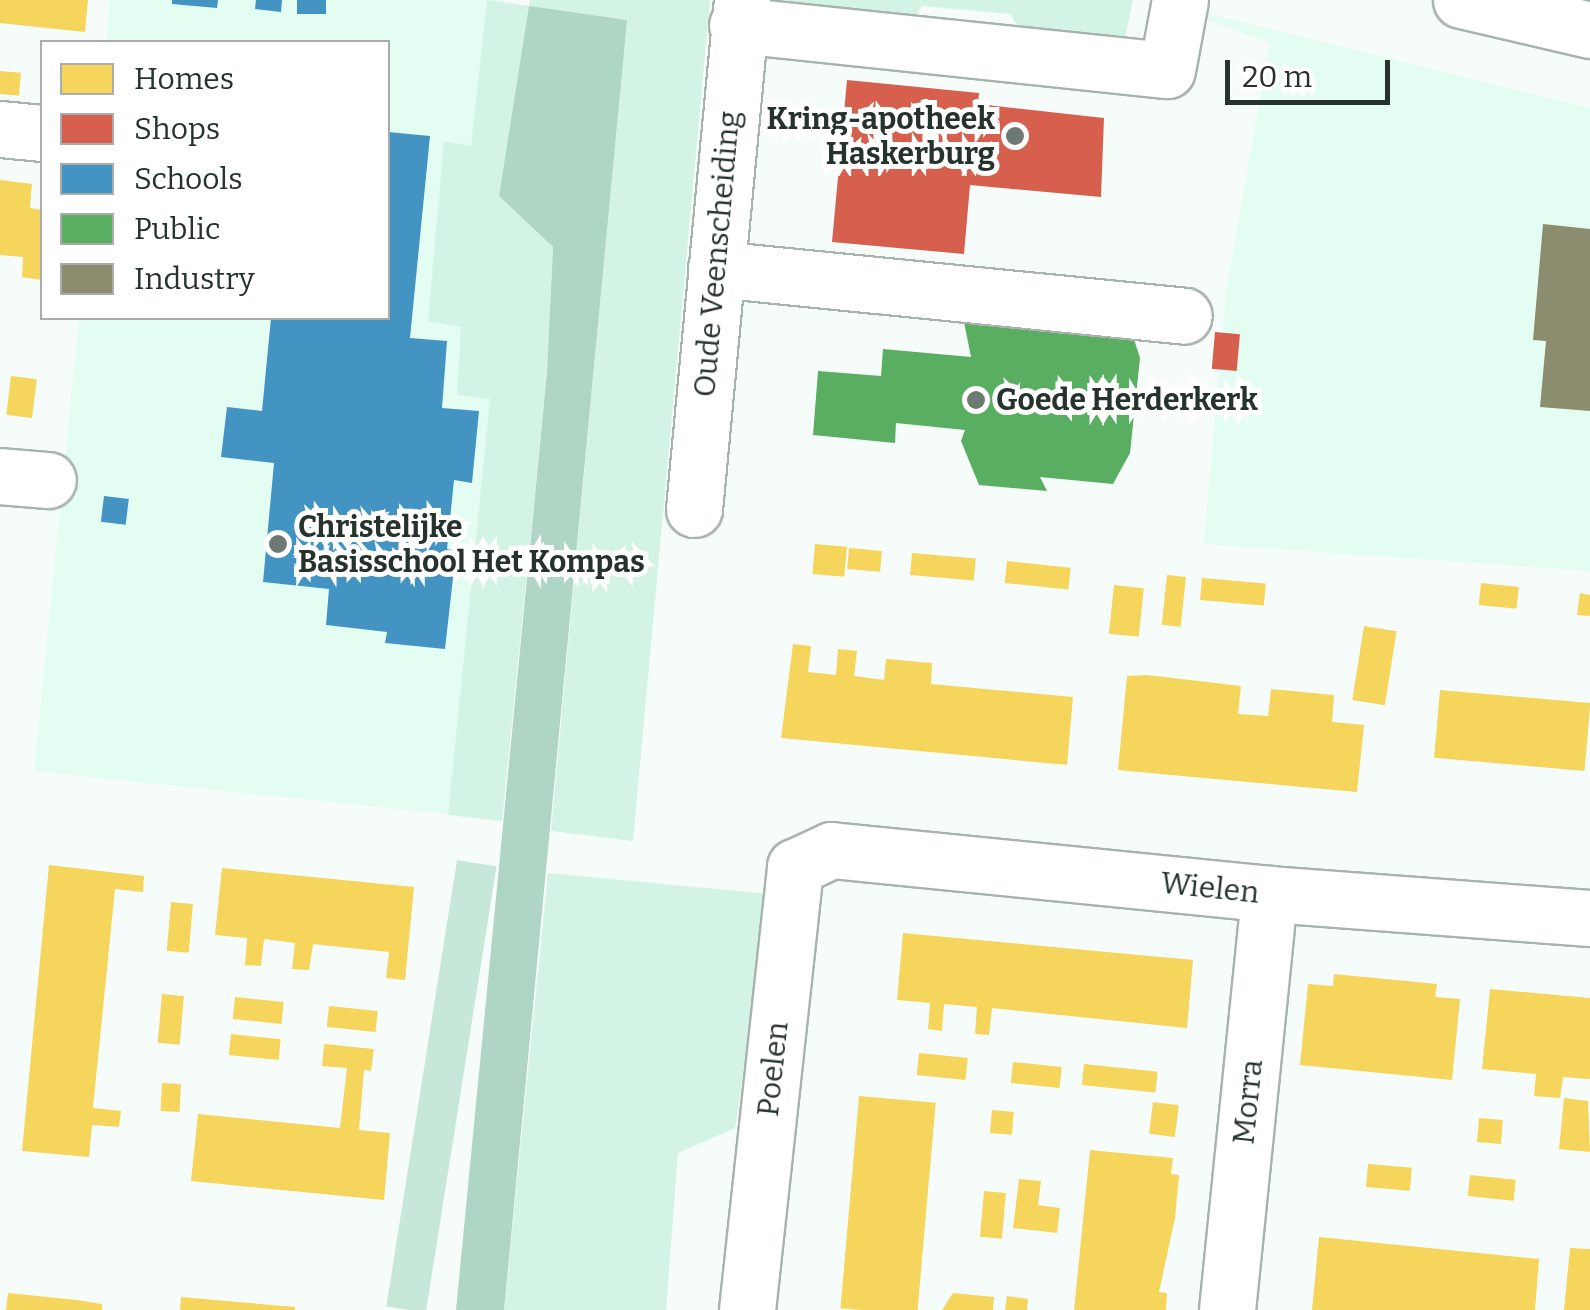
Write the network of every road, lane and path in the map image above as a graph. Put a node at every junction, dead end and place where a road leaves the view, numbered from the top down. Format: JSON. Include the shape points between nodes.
{"nodes":[{"id":1,"x":1180,"y":0,"type":"edge"},
{"id":2,"x":1460,"y":0,"type":"edge"},
{"id":3,"x":740,"y":13,"type":"edge"},
{"id":4,"x":1590,"y":30,"type":"edge"},
{"id":5,"x":0,"y":128,"type":"edge"},
{"id":6,"x":40,"y":133,"type":"edge"},
{"id":7,"x":716,"y":269,"type":"junction"},
{"id":8,"x":1184,"y":316,"type":"dead end"},
{"id":9,"x":694,"y":509,"type":"dead end"},
{"id":10,"x":831,"y":850,"type":"joint"},
{"id":11,"x":1269,"y":894,"type":"junction"},
{"id":12,"x":1590,"y":918,"type":"edge"},
{"id":13,"x":747,"y":1310,"type":"edge"},
{"id":14,"x":1228,"y":1310,"type":"edge"}],
"edges":[{"from":1,"to":3,"type":"street","via":[[1167,70]]},
{"from":2,"to":4,"type":"street"},
{"from":3,"to":7,"type":"street","name":"Oude Veenscheiding"},
{"from":5,"to":6,"type":"street"},
{"from":7,"to":8,"type":"street"},
{"from":7,"to":9,"type":"street","name":"Oude Veenscheiding"},
{"from":10,"to":11,"type":"street","name":"Wielen"},
{"from":10,"to":13,"type":"street","name":"Poelen","via":[[795,867]]},
{"from":11,"to":12,"type":"street","name":"Wielen"},
{"from":11,"to":14,"type":"street","name":"Morra"}]}
